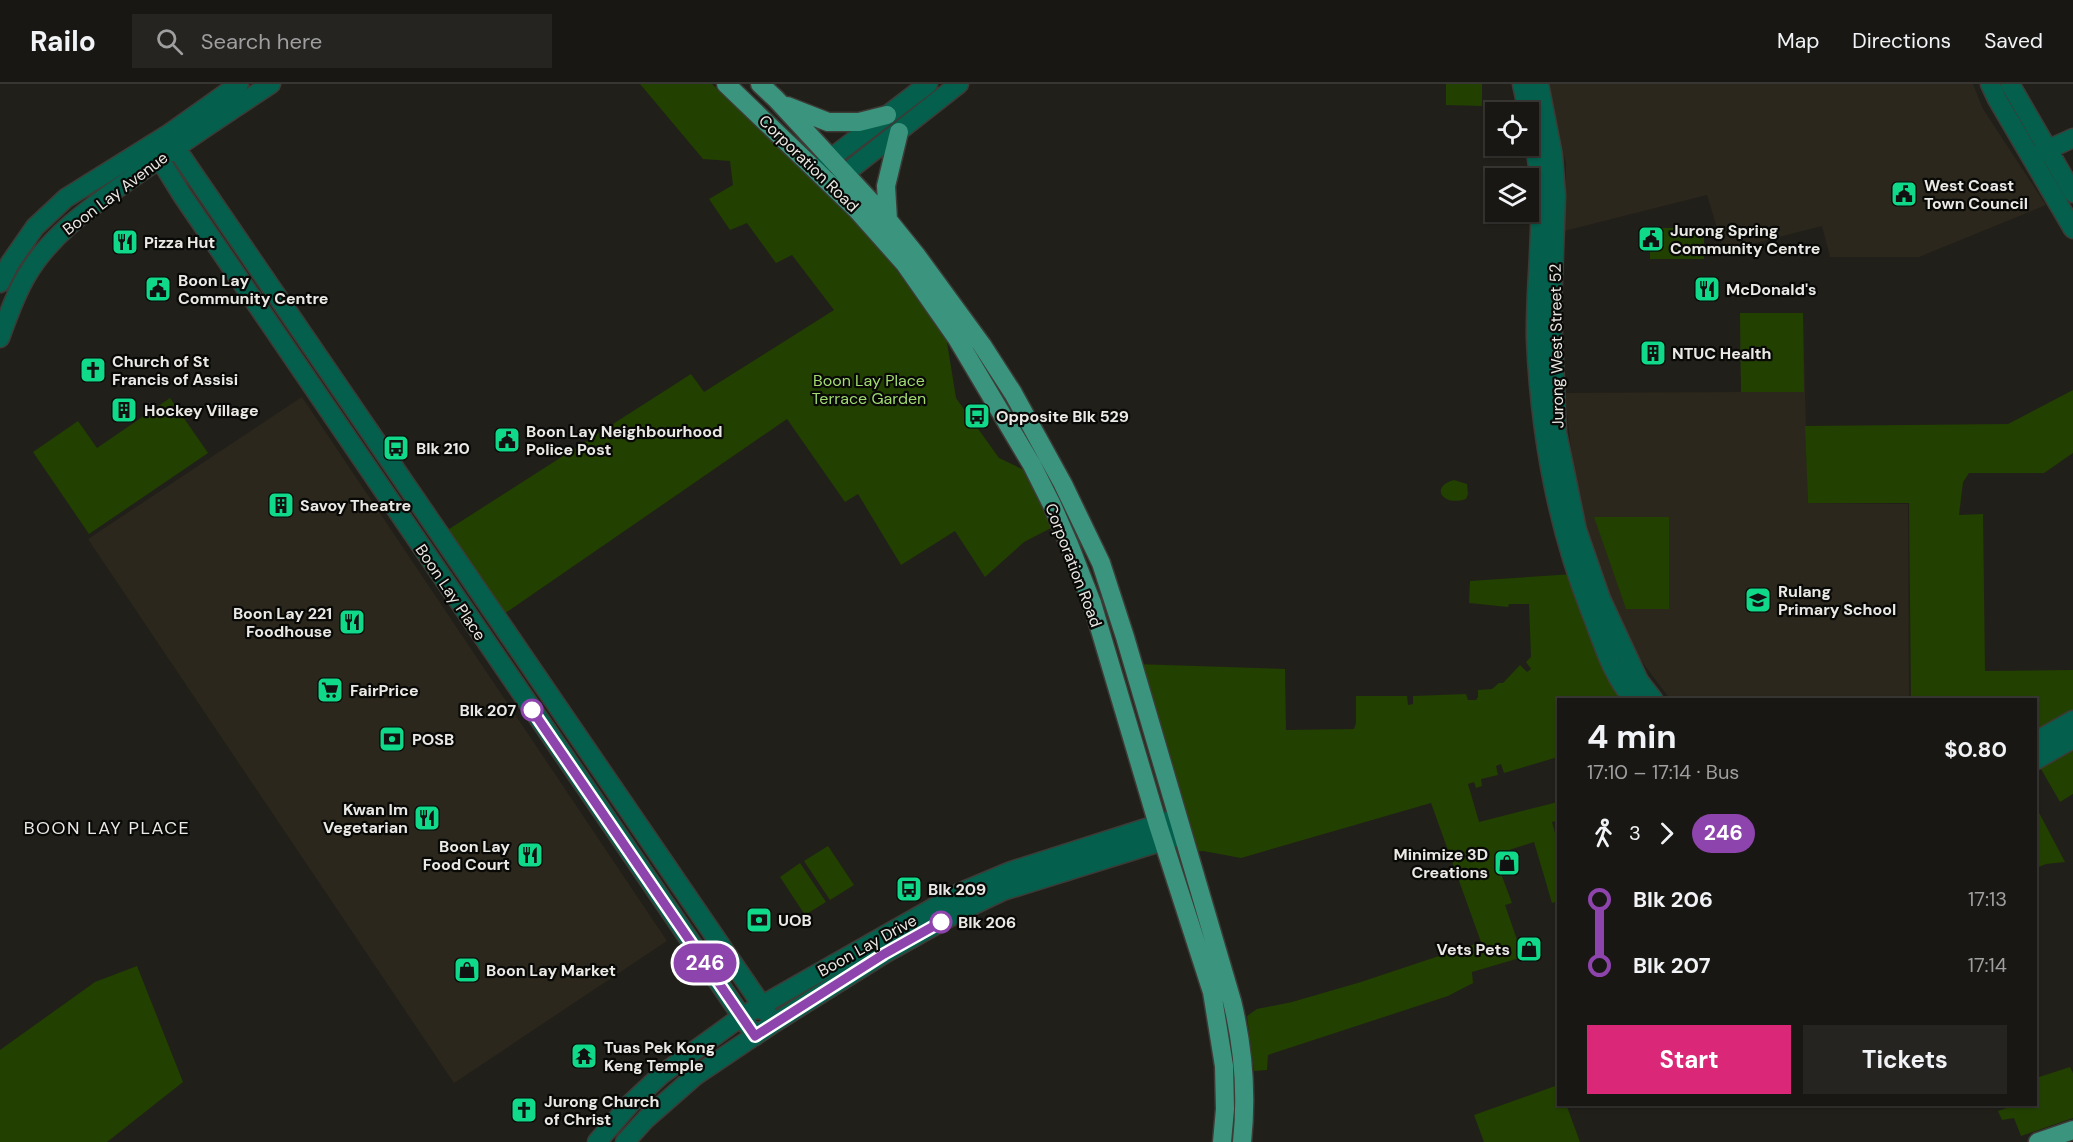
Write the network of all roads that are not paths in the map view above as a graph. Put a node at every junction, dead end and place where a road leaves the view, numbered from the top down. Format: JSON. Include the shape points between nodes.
{"nodes":[{"id":1,"x":239,"y":84,"type":"edge"},
{"id":2,"x":271,"y":84,"type":"edge"},
{"id":3,"x":726,"y":84,"type":"edge"},
{"id":4,"x":760,"y":84,"type":"edge"},
{"id":5,"x":928,"y":84,"type":"edge"},
{"id":6,"x":959,"y":84,"type":"edge"},
{"id":7,"x":1522,"y":84,"type":"edge"},
{"id":8,"x":1539,"y":84,"type":"edge"},
{"id":9,"x":1990,"y":84,"type":"edge"},
{"id":10,"x":2010,"y":84,"type":"edge"},
{"id":11,"x":776,"y":99,"type":"junction"},
{"id":12,"x":1526,"y":102,"type":"edge"},
{"id":13,"x":887,"y":115,"type":"junction"},
{"id":14,"x":899,"y":132,"type":"junction"},
{"id":15,"x":2073,"y":138,"type":"edge"},
{"id":16,"x":171,"y":142,"type":"junction"},
{"id":17,"x":2048,"y":149,"type":"junction"},
{"id":18,"x":155,"y":152,"type":"junction"},
{"id":19,"x":1538,"y":156,"type":"edge"},
{"id":20,"x":2031,"y":157,"type":"junction"},
{"id":21,"x":831,"y":158,"type":"junction"},
{"id":22,"x":817,"y":171,"type":"junction"},
{"id":23,"x":838,"y":179,"type":"junction"},
{"id":24,"x":2073,"y":193,"type":"edge"},
{"id":25,"x":888,"y":220,"type":"junction"},
{"id":26,"x":2073,"y":229,"type":"edge"},
{"id":27,"x":0,"y":284,"type":"edge"},
{"id":28,"x":0,"y":338,"type":"edge"},
{"id":29,"x":513,"y":644,"type":"junction"},
{"id":30,"x":494,"y":656,"type":"junction"},
{"id":31,"x":1632,"y":698,"type":"edge"},
{"id":32,"x":1652,"y":698,"type":"edge"},
{"id":33,"x":2073,"y":720,"type":"edge"},
{"id":34,"x":2073,"y":739,"type":"edge"},
{"id":35,"x":2037,"y":740,"type":"edge"},
{"id":36,"x":2037,"y":759,"type":"edge"},
{"id":37,"x":1180,"y":827,"type":"junction"},
{"id":38,"x":1161,"y":833,"type":"junction"},
{"id":39,"x":714,"y":937,"type":"junction"},
{"id":40,"x":696,"y":951,"type":"junction"},
{"id":41,"x":1224,"y":1003,"type":"junction"},
{"id":42,"x":762,"y":1004,"type":"junction"},
{"id":43,"x":741,"y":1017,"type":"junction"},
{"id":44,"x":774,"y":1023,"type":"junction"},
{"id":45,"x":755,"y":1036,"type":"junction"},
{"id":46,"x":2073,"y":1130,"type":"edge"},
{"id":47,"x":597,"y":1142,"type":"edge"},
{"id":48,"x":625,"y":1142,"type":"edge"},
{"id":49,"x":1222,"y":1142,"type":"edge"},
{"id":50,"x":1242,"y":1142,"type":"edge"},
{"id":51,"x":2038,"y":1142,"type":"edge"}],
"edges":[{"from":1,"to":16,"type":"street","name":"Boon Lay Avenue"},
{"from":2,"to":16,"type":"street","name":"Boon Lay Avenue"},
{"from":3,"to":22,"type":"main road","name":"Corporation Road"},
{"from":4,"to":11,"type":"main road","name":"Corporation Road"},
{"from":5,"to":13,"type":"street"},
{"from":6,"to":14,"type":"street"},
{"from":7,"to":12,"type":"street","name":"Jurong West Street 52"},
{"from":8,"to":32,"type":"street","name":"Jurong West Street 52","via":[[1553,155],[1556,196],[1552,310],[1557,433],[1577,530],[1601,599],[1639,681]]},
{"from":9,"to":20,"type":"street"},
{"from":10,"to":17,"type":"street"},
{"from":11,"to":13,"type":"main road","via":[[828,122],[859,122]]},
{"from":11,"to":21,"type":"main road","name":"Corporation Road"},
{"from":13,"to":21,"type":"street"},
{"from":14,"to":23,"type":"street"},
{"from":14,"to":25,"type":"main road","via":[[886,186]]},
{"from":15,"to":17,"type":"street"},
{"from":16,"to":18,"type":"street","name":"Boon Lay Avenue"},
{"from":16,"to":29,"type":"street","name":"Boon Lay Place"},
{"from":17,"to":20,"type":"street"},
{"from":17,"to":24,"type":"street"},
{"from":18,"to":27,"type":"street","name":"Boon Lay Avenue","via":[[66,198],[35,227]]},
{"from":18,"to":28,"type":"street","name":"Boon Lay Avenue","via":[[50,244],[22,283]]},
{"from":18,"to":30,"type":"street","name":"Boon Lay Place"},
{"from":19,"to":31,"type":"street","name":"Jurong West Street 52","via":[[1536,339],[1543,434],[1576,576],[1619,684]]},
{"from":20,"to":26,"type":"street"},
{"from":21,"to":22,"type":"street"},
{"from":21,"to":23,"type":"main road","name":"Corporation Road"},
{"from":22,"to":23,"type":"main road","name":"Corporation Road"},
{"from":23,"to":25,"type":"main road","name":"Corporation Road"},
{"from":23,"to":38,"type":"main road","name":"Corporation Road","via":[[956,337],[1032,465],[1092,603]]},
{"from":25,"to":37,"type":"main road","name":"Corporation Road","via":[[982,345],[1063,484],[1101,563]]},
{"from":29,"to":30,"type":"street","via":[[498,649]]},
{"from":29,"to":39,"type":"street","name":"Boon Lay Place"},
{"from":30,"to":40,"type":"street","name":"Boon Lay Place"},
{"from":33,"to":35,"type":"street"},
{"from":34,"to":36,"type":"street"},
{"from":37,"to":38,"type":"street","name":"Boon Lay Drive"},
{"from":37,"to":41,"type":"main road","name":"Corporation Road"},
{"from":38,"to":41,"type":"main road","name":"Corporation Road"},
{"from":38,"to":42,"type":"street","name":"Boon Lay Drive","via":[[989,878]]},
{"from":38,"to":44,"type":"street","name":"Boon Lay Drive","via":[[994,895],[959,912]]},
{"from":39,"to":40,"type":"street","via":[[705,950]]},
{"from":39,"to":42,"type":"street","name":"Boon Lay Place"},
{"from":40,"to":43,"type":"street","name":"Boon Lay Place"},
{"from":41,"to":49,"type":"main road","name":"Corporation Road"},
{"from":41,"to":50,"type":"main road","name":"Corporation Road","via":[[1239,1038]]},
{"from":42,"to":43,"type":"street","name":"Boon Lay Drive"},
{"from":42,"to":44,"type":"street","name":"Boon Lay Place"},
{"from":43,"to":45,"type":"street","name":"Boon Lay Place"},
{"from":43,"to":47,"type":"street","name":"Boon Lay Drive","via":[[661,1075]]},
{"from":44,"to":45,"type":"street","name":"Boon Lay Drive"},
{"from":45,"to":48,"type":"street","name":"Boon Lay Drive","via":[[695,1076]]},
{"from":46,"to":51,"type":"main road"}]}
